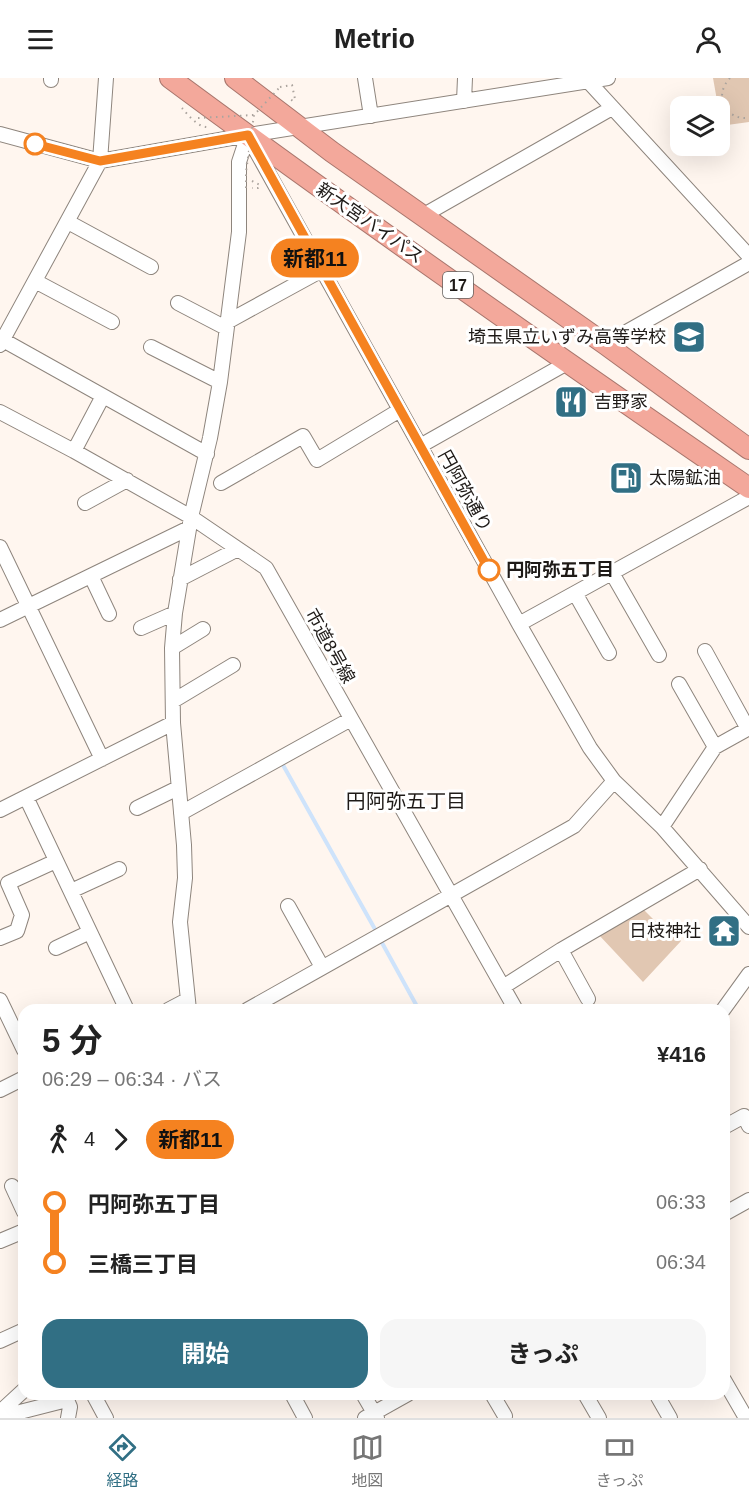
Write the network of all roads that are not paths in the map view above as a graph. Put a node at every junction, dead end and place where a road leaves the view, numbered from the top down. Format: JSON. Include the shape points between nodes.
{"nodes":[{"id":1,"x":106,"y":78,"type":"edge"},
{"id":2,"x":170,"y":78,"type":"edge"},
{"id":3,"x":365,"y":78,"type":"edge"},
{"id":4,"x":465,"y":78,"type":"edge"},
{"id":5,"x":608,"y":78,"type":"edge"},
{"id":6,"x":239,"y":79,"type":"edge"},
{"id":7,"x":588,"y":81,"type":"junction"},
{"id":8,"x":536,"y":84,"type":"edge"},
{"id":9,"x":464,"y":101,"type":"junction"},
{"id":10,"x":612,"y":108,"type":"junction"},
{"id":11,"x":371,"y":116,"type":"junction"},
{"id":12,"x":302,"y":128,"type":"junction"},
{"id":13,"x":0,"y":134,"type":"edge"},
{"id":14,"x":248,"y":135,"type":"junction"},
{"id":15,"x":100,"y":161,"type":"junction"},
{"id":16,"x":424,"y":215,"type":"junction"},
{"id":17,"x":68,"y":222,"type":"junction"},
{"id":18,"x":749,"y":256,"type":"edge"},
{"id":19,"x":749,"y":263,"type":"edge"},
{"id":20,"x":152,"y":267,"type":"dead end"},
{"id":21,"x":322,"y":270,"type":"junction"},
{"id":22,"x":35,"y":281,"type":"junction"},
{"id":23,"x":178,"y":303,"type":"dead end"},
{"id":24,"x":112,"y":322,"type":"dead end"},
{"id":25,"x":226,"y":325,"type":"junction"},
{"id":26,"x":1,"y":342,"type":"edge"},
{"id":27,"x":605,"y":344,"type":"junction"},
{"id":28,"x":151,"y":347,"type":"dead end"},
{"id":29,"x":567,"y":363,"type":"junction"},
{"id":30,"x":220,"y":382,"type":"junction"},
{"id":31,"x":104,"y":396,"type":"junction"},
{"id":32,"x":400,"y":410,"type":"junction"},
{"id":33,"x":0,"y":412,"type":"edge"},
{"id":34,"x":420,"y":446,"type":"junction"},
{"id":35,"x":749,"y":449,"type":"edge"},
{"id":36,"x":74,"y":451,"type":"junction"},
{"id":37,"x":207,"y":454,"type":"junction"},
{"id":38,"x":127,"y":480,"type":"junction"},
{"id":39,"x":221,"y":483,"type":"dead end"},
{"id":40,"x":749,"y":489,"type":"edge"},
{"id":41,"x":749,"y":497,"type":"edge"},
{"id":42,"x":85,"y":502,"type":"dead end"},
{"id":43,"x":190,"y":523,"type":"junction"},
{"id":44,"x":0,"y":547,"type":"edge"},
{"id":45,"x":238,"y":549,"type":"junction"},
{"id":46,"x":612,"y":573,"type":"junction"},
{"id":47,"x":91,"y":576,"type":"junction"},
{"id":48,"x":180,"y":579,"type":"junction"},
{"id":49,"x":575,"y":593,"type":"junction"},
{"id":50,"x":29,"y":606,"type":"junction"},
{"id":51,"x":175,"y":613,"type":"junction"},
{"id":52,"x":109,"y":614,"type":"dead end"},
{"id":53,"x":0,"y":620,"type":"edge"},
{"id":54,"x":519,"y":624,"type":"junction"},
{"id":55,"x":141,"y":628,"type":"dead end"},
{"id":56,"x":203,"y":628,"type":"dead end"},
{"id":57,"x":172,"y":648,"type":"junction"},
{"id":58,"x":705,"y":651,"type":"dead end"},
{"id":59,"x":609,"y":653,"type":"dead end"},
{"id":60,"x":659,"y":655,"type":"dead end"},
{"id":61,"x":233,"y":664,"type":"dead end"},
{"id":62,"x":679,"y":684,"type":"dead end"},
{"id":63,"x":172,"y":701,"type":"junction"},
{"id":64,"x":351,"y":719,"type":"junction"},
{"id":65,"x":173,"y":723,"type":"junction"},
{"id":66,"x":749,"y":729,"type":"edge"},
{"id":67,"x":716,"y":747,"type":"junction"},
{"id":68,"x":102,"y":759,"type":"junction"},
{"id":69,"x":614,"y":781,"type":"junction"},
{"id":70,"x":178,"y":788,"type":"junction"},
{"id":71,"x":26,"y":797,"type":"junction"},
{"id":72,"x":136,"y":808,"type":"dead end"},
{"id":73,"x":0,"y":810,"type":"edge"},
{"id":74,"x":181,"y":813,"type":"junction"},
{"id":75,"x":662,"y":827,"type":"junction"},
{"id":76,"x":56,"y":861,"type":"junction"},
{"id":77,"x":119,"y":869,"type":"dead end"},
{"id":78,"x":700,"y":870,"type":"junction"},
{"id":79,"x":71,"y":891,"type":"junction"},
{"id":80,"x":452,"y":896,"type":"junction"},
{"id":81,"x":288,"y":906,"type":"dead end"},
{"id":82,"x":749,"y":927,"type":"edge"},
{"id":83,"x":90,"y":932,"type":"junction"},
{"id":84,"x":0,"y":938,"type":"edge"},
{"id":85,"x":56,"y":948,"type":"dead end"},
{"id":86,"x":561,"y":950,"type":"junction"},
{"id":87,"x":322,"y":967,"type":"junction"},
{"id":88,"x":749,"y":974,"type":"edge"},
{"id":89,"x":503,"y":987,"type":"junction"},
{"id":90,"x":588,"y":999,"type":"dead end"},
{"id":91,"x":0,"y":1000,"type":"edge"},
{"id":92,"x":124,"y":1004,"type":"edge"},
{"id":93,"x":188,"y":1004,"type":"edge"},
{"id":94,"x":257,"y":1004,"type":"edge"},
{"id":95,"x":513,"y":1004,"type":"edge"},
{"id":96,"x":727,"y":1004,"type":"edge"},
{"id":97,"x":18,"y":1038,"type":"edge"},
{"id":98,"x":18,"y":1081,"type":"edge"},
{"id":99,"x":0,"y":1090,"type":"edge"},
{"id":100,"x":730,"y":1123,"type":"edge"},
{"id":101,"x":749,"y":1126,"type":"edge"},
{"id":102,"x":12,"y":1186,"type":"dead end"},
{"id":103,"x":18,"y":1199,"type":"edge"},
{"id":104,"x":749,"y":1200,"type":"edge"},
{"id":105,"x":730,"y":1211,"type":"edge"},
{"id":106,"x":18,"y":1234,"type":"edge"},
{"id":107,"x":0,"y":1241,"type":"edge"},
{"id":108,"x":18,"y":1333,"type":"edge"},
{"id":109,"x":0,"y":1341,"type":"edge"},
{"id":110,"x":730,"y":1390,"type":"edge"},
{"id":111,"x":18,"y":1396,"type":"edge"},
{"id":112,"x":96,"y":1400,"type":"edge"},
{"id":113,"x":295,"y":1400,"type":"edge"},
{"id":114,"x":365,"y":1400,"type":"edge"},
{"id":115,"x":398,"y":1400,"type":"edge"},
{"id":116,"x":496,"y":1400,"type":"edge"},
{"id":117,"x":588,"y":1400,"type":"edge"},
{"id":118,"x":660,"y":1400,"type":"edge"},
{"id":119,"x":0,"y":1413,"type":"edge"},
{"id":120,"x":372,"y":1416,"type":"edge"},
{"id":121,"x":505,"y":1416,"type":"dead end"},
{"id":122,"x":69,"y":1418,"type":"edge"},
{"id":123,"x":106,"y":1418,"type":"edge"},
{"id":124,"x":305,"y":1418,"type":"edge"},
{"id":125,"x":599,"y":1418,"type":"edge"},
{"id":126,"x":670,"y":1418,"type":"edge"},
{"id":127,"x":746,"y":1418,"type":"edge"}],
"edges":[{"from":1,"to":15,"type":"street"},
{"from":2,"to":14,"type":"highway","name":"新大宮バイパス","number":"17"},
{"from":3,"to":11,"type":"street"},
{"from":4,"to":9,"type":"street"},
{"from":5,"to":7,"type":"street"},
{"from":6,"to":12,"type":"highway","name":"新大宮バイパス","number":"17"},
{"from":7,"to":8,"type":"street"},
{"from":7,"to":10,"type":"street"},
{"from":8,"to":9,"type":"street"},
{"from":9,"to":11,"type":"street"},
{"from":10,"to":16,"type":"street"},
{"from":10,"to":18,"type":"street"},
{"from":11,"to":12,"type":"street"},
{"from":12,"to":14,"type":"street"},
{"from":12,"to":16,"type":"highway","name":"新大宮バイパス","number":"17"},
{"from":13,"to":15,"type":"street"},
{"from":14,"to":15,"type":"street"},
{"from":14,"to":21,"type":"street","name":"円阿弥通り"},
{"from":14,"to":25,"type":"street","via":[[239,162],[239,232]]},
{"from":14,"to":29,"type":"highway","name":"新大宮バイパス","number":"17"},
{"from":15,"to":17,"type":"street"},
{"from":16,"to":27,"type":"highway","name":"新大宮バイパス","number":"17"},
{"from":17,"to":20,"type":"street"},
{"from":17,"to":22,"type":"street"},
{"from":19,"to":27,"type":"street"},
{"from":21,"to":25,"type":"street"},
{"from":21,"to":32,"type":"street","name":"円阿弥通り"},
{"from":22,"to":24,"type":"street"},
{"from":22,"to":26,"type":"street"},
{"from":23,"to":25,"type":"street"},
{"from":25,"to":30,"type":"street"},
{"from":26,"to":31,"type":"street"},
{"from":27,"to":35,"type":"highway","name":"新大宮バイパス","number":"17"},
{"from":28,"to":30,"type":"street"},
{"from":29,"to":34,"type":"street"},
{"from":29,"to":40,"type":"highway","name":"新大宮バイパス","number":"17"},
{"from":30,"to":37,"type":"street"},
{"from":31,"to":36,"type":"street"},
{"from":31,"to":37,"type":"street"},
{"from":32,"to":34,"type":"street","name":"円阿弥通り"},
{"from":32,"to":39,"type":"street","via":[[317,460],[303,436]]},
{"from":33,"to":36,"type":"street","name":"市道8号線"},
{"from":34,"to":54,"type":"street","name":"円阿弥通り"},
{"from":36,"to":38,"type":"street","name":"市道8号線"},
{"from":37,"to":43,"type":"street"},
{"from":38,"to":42,"type":"street"},
{"from":38,"to":43,"type":"street","name":"市道8号線"},
{"from":41,"to":46,"type":"street"},
{"from":43,"to":45,"type":"street","name":"市道8号線"},
{"from":43,"to":47,"type":"street"},
{"from":43,"to":48,"type":"street"},
{"from":44,"to":50,"type":"street"},
{"from":45,"to":48,"type":"street"},
{"from":45,"to":64,"type":"street","name":"市道8号線","via":[[266,567]]},
{"from":46,"to":49,"type":"street"},
{"from":46,"to":60,"type":"street"},
{"from":47,"to":50,"type":"street"},
{"from":47,"to":52,"type":"street"},
{"from":48,"to":51,"type":"street"},
{"from":49,"to":54,"type":"street"},
{"from":49,"to":59,"type":"street"},
{"from":50,"to":53,"type":"street"},
{"from":50,"to":68,"type":"street"},
{"from":51,"to":55,"type":"street"},
{"from":51,"to":57,"type":"street"},
{"from":54,"to":69,"type":"street","name":"円阿弥通り","via":[[590,748]]},
{"from":56,"to":57,"type":"street"},
{"from":57,"to":63,"type":"street"},
{"from":58,"to":66,"type":"street"},
{"from":61,"to":63,"type":"street"},
{"from":62,"to":67,"type":"street"},
{"from":63,"to":65,"type":"street"},
{"from":64,"to":74,"type":"street"},
{"from":64,"to":80,"type":"street","name":"市道8号線"},
{"from":65,"to":68,"type":"street"},
{"from":65,"to":70,"type":"street"},
{"from":66,"to":67,"type":"street"},
{"from":67,"to":75,"type":"street"},
{"from":68,"to":71,"type":"street"},
{"from":69,"to":75,"type":"street","name":"円阿弥通り"},
{"from":69,"to":80,"type":"street","via":[[574,826]]},
{"from":70,"to":72,"type":"street"},
{"from":70,"to":74,"type":"street"},
{"from":71,"to":73,"type":"street"},
{"from":71,"to":76,"type":"street"},
{"from":74,"to":93,"type":"street","via":[[185,878],[180,922]]},
{"from":75,"to":78,"type":"street","name":"円阿弥通り"},
{"from":76,"to":79,"type":"street"},
{"from":76,"to":84,"type":"street","via":[[8,883],[22,915],[17,931]]},
{"from":77,"to":79,"type":"street"},
{"from":78,"to":82,"type":"street","name":"円阿弥通り"},
{"from":78,"to":86,"type":"street"},
{"from":79,"to":83,"type":"street"},
{"from":80,"to":87,"type":"street"},
{"from":80,"to":89,"type":"street","name":"市道8号線"},
{"from":81,"to":87,"type":"street"},
{"from":83,"to":85,"type":"street"},
{"from":83,"to":92,"type":"street"},
{"from":86,"to":89,"type":"street"},
{"from":86,"to":90,"type":"street"},
{"from":87,"to":94,"type":"street"},
{"from":88,"to":96,"type":"street"},
{"from":89,"to":95,"type":"street","name":"市道8号線"},
{"from":91,"to":97,"type":"street"},
{"from":98,"to":99,"type":"street"},
{"from":100,"to":101,"type":"street","via":[[744,1116]]},
{"from":102,"to":103,"type":"street"},
{"from":104,"to":105,"type":"street"},
{"from":106,"to":107,"type":"street"},
{"from":108,"to":109,"type":"street"},
{"from":110,"to":127,"type":"street"},
{"from":111,"to":119,"type":"street"},
{"from":112,"to":123,"type":"street"},
{"from":113,"to":124,"type":"street"},
{"from":114,"to":120,"type":"street"},
{"from":115,"to":120,"type":"street"},
{"from":116,"to":121,"type":"street"},
{"from":117,"to":125,"type":"street"},
{"from":118,"to":126,"type":"street"},
{"from":119,"to":122,"type":"street","via":[[8,1415],[67,1400]]}]}
